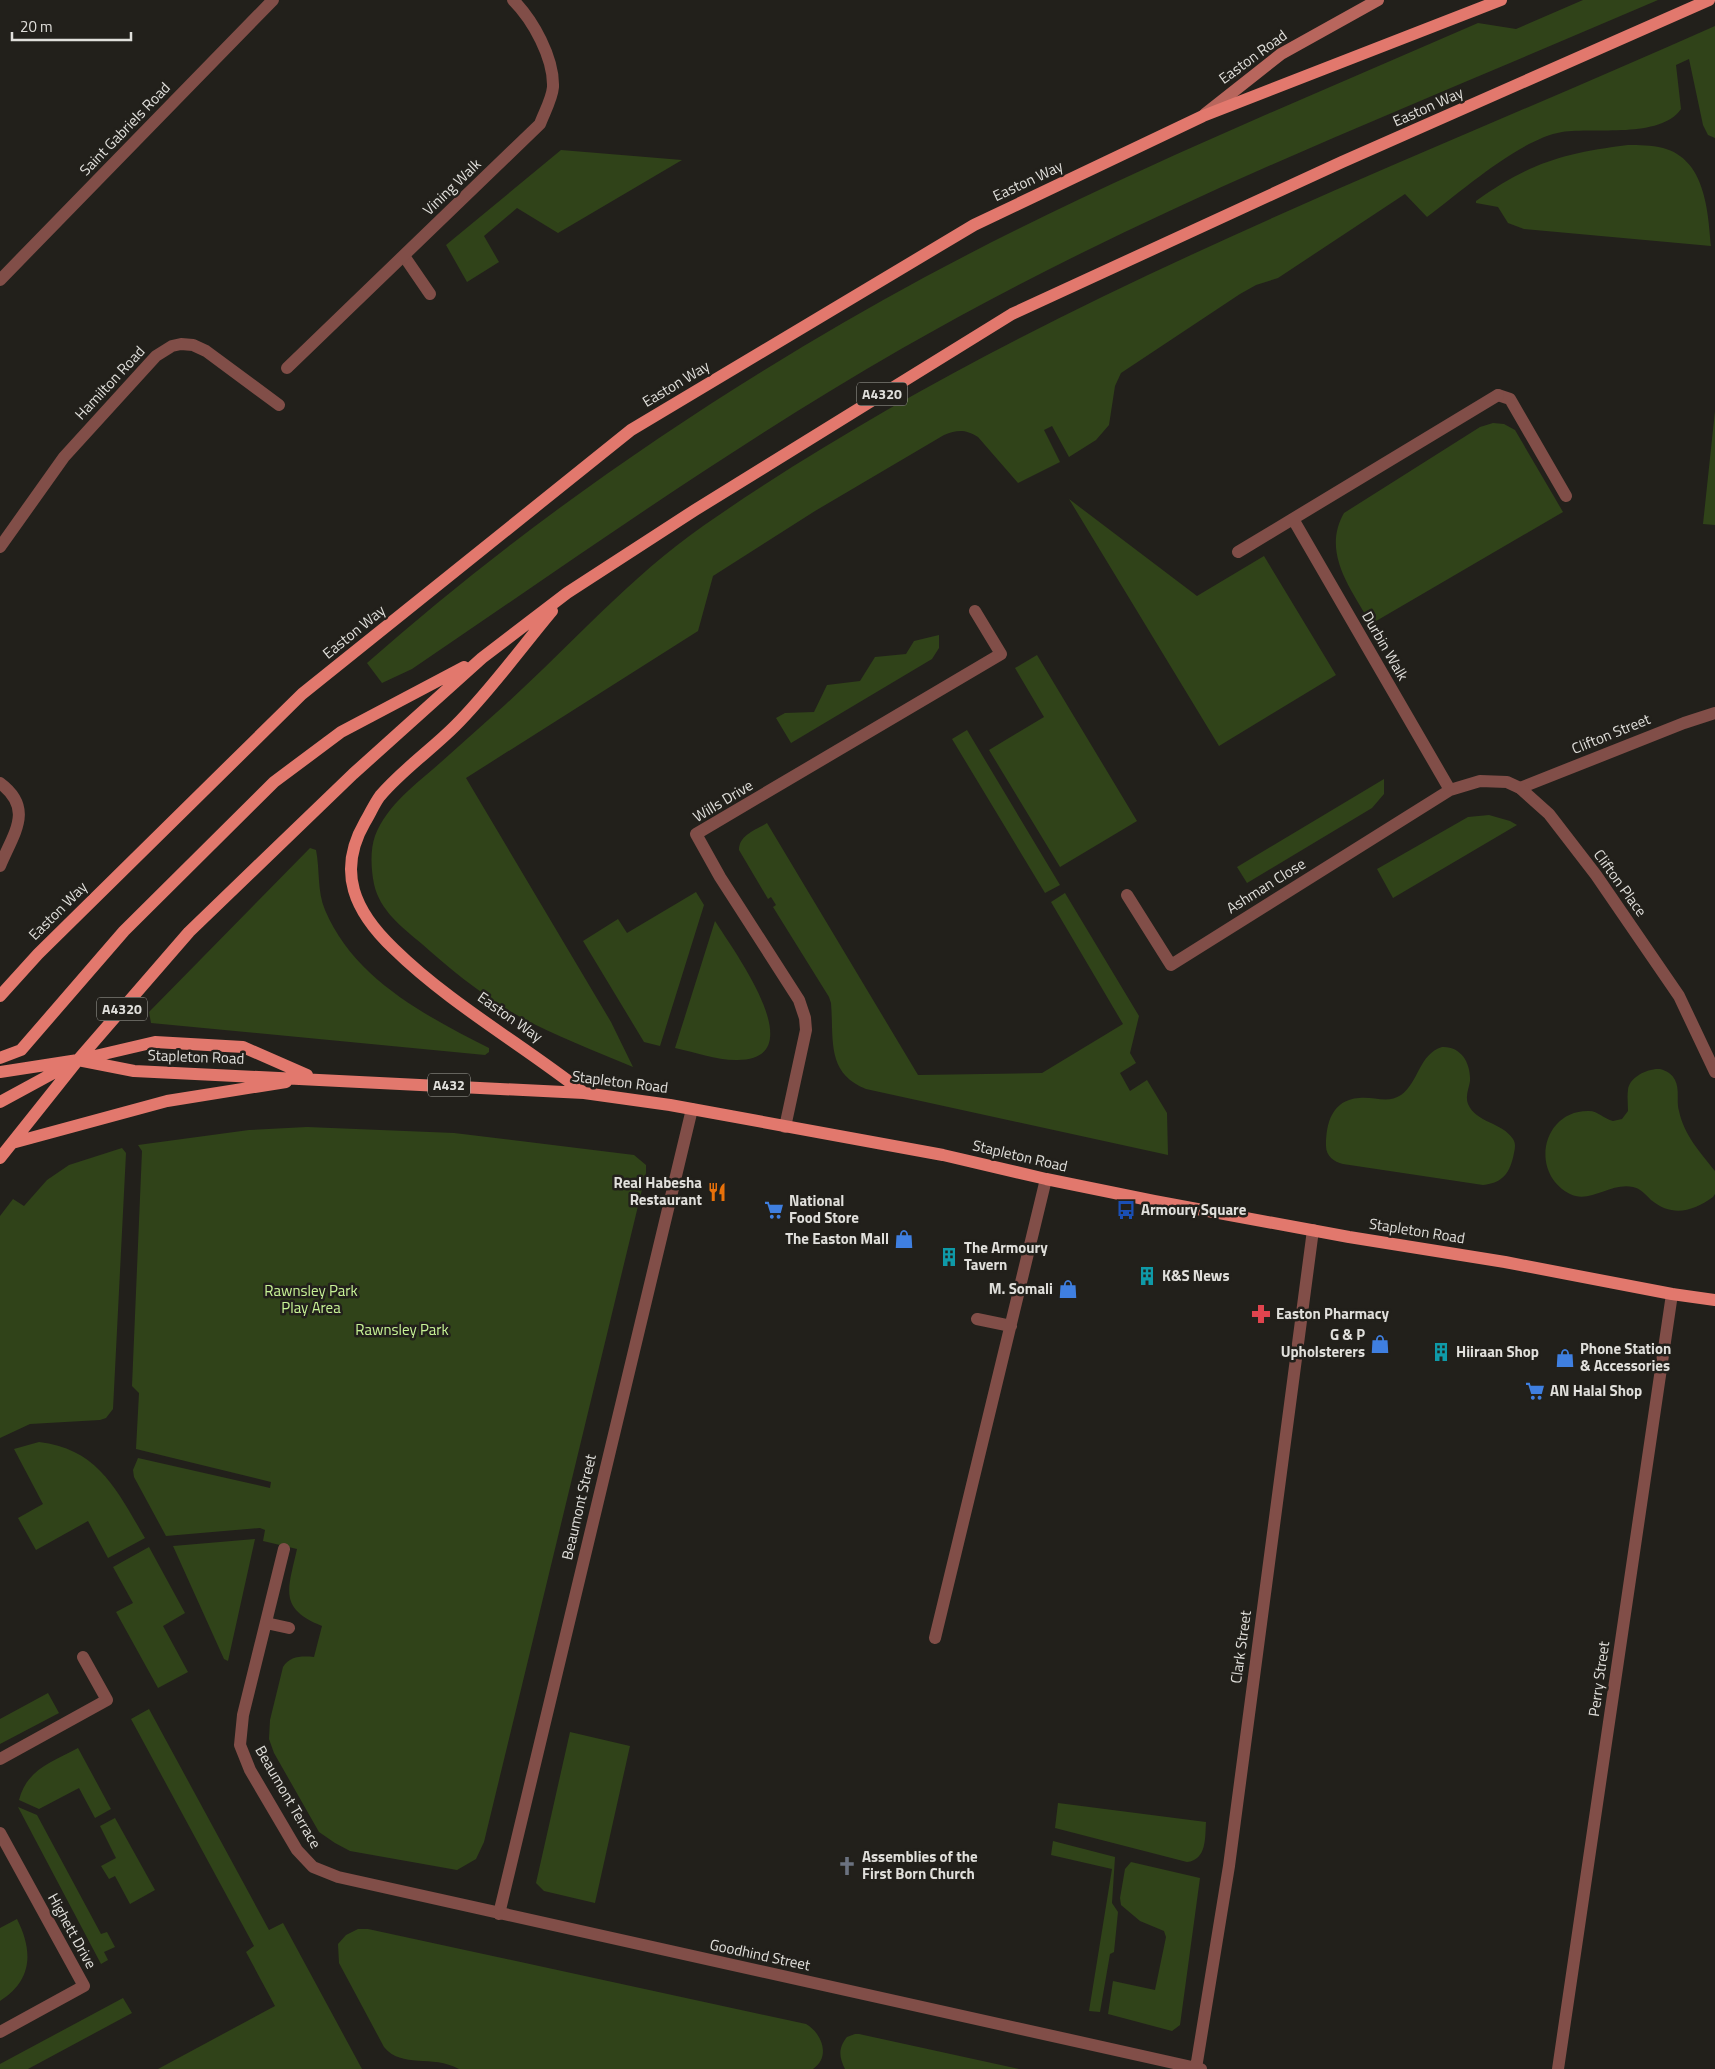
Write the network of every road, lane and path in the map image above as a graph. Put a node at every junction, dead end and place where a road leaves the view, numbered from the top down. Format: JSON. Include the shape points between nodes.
{"nodes":[{"id":1,"x":273,"y":0,"type":"edge"},
{"id":2,"x":513,"y":0,"type":"edge"},
{"id":3,"x":1378,"y":0,"type":"edge"},
{"id":4,"x":1501,"y":0,"type":"edge"},
{"id":5,"x":1709,"y":0,"type":"edge"},
{"id":6,"x":1203,"y":116,"type":"junction"},
{"id":7,"x":404,"y":256,"type":"junction"},
{"id":8,"x":0,"y":280,"type":"edge"},
{"id":9,"x":430,"y":294,"type":"dead end"},
{"id":10,"x":287,"y":368,"type":"dead end"},
{"id":11,"x":279,"y":406,"type":"dead end"},
{"id":12,"x":1566,"y":496,"type":"dead end"},
{"id":13,"x":1293,"y":519,"type":"junction"},
{"id":14,"x":0,"y":547,"type":"edge"},
{"id":15,"x":1238,"y":552,"type":"dead end"},
{"id":16,"x":567,"y":593,"type":"junction"},
{"id":17,"x":975,"y":611,"type":"dead end"},
{"id":18,"x":482,"y":658,"type":"junction"},
{"id":19,"x":1715,"y":713,"type":"edge"},
{"id":20,"x":0,"y":783,"type":"edge"},
{"id":21,"x":1520,"y":788,"type":"junction"},
{"id":22,"x":1450,"y":790,"type":"junction"},
{"id":23,"x":0,"y":866,"type":"edge"},
{"id":24,"x":1127,"y":894,"type":"dead end"},
{"id":25,"x":0,"y":995,"type":"edge"},
{"id":26,"x":0,"y":1058,"type":"edge"},
{"id":27,"x":78,"y":1060,"type":"junction"},
{"id":28,"x":0,"y":1072,"type":"edge"},
{"id":29,"x":1715,"y":1072,"type":"edge"},
{"id":30,"x":313,"y":1078,"type":"junction"},
{"id":31,"x":584,"y":1093,"type":"junction"},
{"id":32,"x":0,"y":1102,"type":"edge"},
{"id":33,"x":692,"y":1108,"type":"junction"},
{"id":34,"x":785,"y":1127,"type":"junction"},
{"id":35,"x":12,"y":1143,"type":"junction"},
{"id":36,"x":0,"y":1158,"type":"edge"},
{"id":37,"x":1046,"y":1180,"type":"junction"},
{"id":38,"x":1313,"y":1230,"type":"junction"},
{"id":39,"x":1672,"y":1294,"type":"junction"},
{"id":40,"x":1715,"y":1300,"type":"edge"},
{"id":41,"x":977,"y":1319,"type":"dead end"},
{"id":42,"x":1011,"y":1326,"type":"junction"},
{"id":43,"x":284,"y":1549,"type":"dead end"},
{"id":44,"x":266,"y":1624,"type":"junction"},
{"id":45,"x":289,"y":1628,"type":"dead end"},
{"id":46,"x":935,"y":1638,"type":"dead end"},
{"id":47,"x":83,"y":1657,"type":"dead end"},
{"id":48,"x":0,"y":1759,"type":"edge"},
{"id":49,"x":0,"y":1833,"type":"edge"},
{"id":50,"x":313,"y":1867,"type":"joint"},
{"id":51,"x":499,"y":1914,"type":"junction"},
{"id":52,"x":0,"y":2032,"type":"edge"},
{"id":53,"x":1199,"y":2068,"type":"edge"},
{"id":54,"x":1558,"y":2069,"type":"edge"}],
"edges":[{"from":1,"to":8,"type":"street","name":"Saint Gabriels Road"},
{"from":2,"to":7,"type":"street","name":"Vining Walk","via":[[523,10],[547,51],[553,87],[540,124]]},
{"from":3,"to":6,"type":"main road","name":"Easton Road","via":[[1281,54]]},
{"from":4,"to":6,"type":"main road","name":"Easton Way"},
{"from":5,"to":16,"type":"main road","name":"Easton Way","number":"A4320","via":[[1351,158],[1012,314]]},
{"from":6,"to":25,"type":"main road","name":"Easton Way","via":[[974,224],[631,430],[302,694]]},
{"from":7,"to":9,"type":"street"},
{"from":7,"to":10,"type":"street","name":"Vining Walk"},
{"from":11,"to":14,"type":"street","name":"Hamilton Road","via":[[206,351],[193,345],[172,346],[149,363],[64,457]]},
{"from":12,"to":13,"type":"street","via":[[1510,399],[1498,395]]},
{"from":13,"to":15,"type":"street"},
{"from":13,"to":22,"type":"street","name":"Durbin Walk"},
{"from":16,"to":18,"type":"main road","name":"Easton Way","number":"A4320"},
{"from":16,"to":31,"type":"main road","name":"Easton Way","via":[[456,725],[380,797],[359,832],[351,860],[356,901],[367,920],[395,951],[452,997]]},
{"from":17,"to":34,"type":"street","name":"Wills Drive","via":[[1001,654],[696,834],[798,1000],[805,1018],[804,1041]]},
{"from":18,"to":26,"type":"main road","via":[[341,732],[274,782],[124,931],[20,1050]]},
{"from":18,"to":27,"type":"main road","name":"Easton Way","number":"A4320","via":[[353,774],[189,932]]},
{"from":19,"to":21,"type":"street","name":"Clifton Street"},
{"from":20,"to":23,"type":"street","via":[[14,795],[20,809],[17,826]]},
{"from":21,"to":22,"type":"street","name":"Clifton Place","via":[[1508,782],[1488,780]]},
{"from":21,"to":29,"type":"street","name":"Clifton Place","via":[[1549,814],[1640,939],[1679,996]]},
{"from":22,"to":24,"type":"street","name":"Ashman Close","via":[[1171,965]]},
{"from":27,"to":28,"type":"main road","name":"Stapleton Road"},
{"from":27,"to":30,"type":"main road","name":"Stapleton Road","number":"A432","via":[[134,1071]]},
{"from":27,"to":30,"type":"main road","name":"Stapleton Road","number":"A432","via":[[155,1042],[243,1047]]},
{"from":27,"to":32,"type":"main road"},
{"from":27,"to":35,"type":"main road","name":"Easton Way","number":"A4320"},
{"from":30,"to":31,"type":"main road","name":"Stapleton Road","number":"A432"},
{"from":30,"to":35,"type":"main road","via":[[167,1102]]},
{"from":31,"to":33,"type":"main road","name":"Stapleton Road","number":"A432"},
{"from":33,"to":34,"type":"main road","name":"Stapleton Road","number":"A432"},
{"from":33,"to":51,"type":"street","name":"Beaumont Street"},
{"from":34,"to":37,"type":"main road","name":"Stapleton Road","number":"A432","via":[[942,1155]]},
{"from":35,"to":36,"type":"main road","name":"Easton Way","number":"A4320"},
{"from":37,"to":38,"type":"main road","name":"Stapleton Road","number":"A432"},
{"from":37,"to":42,"type":"street"},
{"from":38,"to":39,"type":"main road","name":"Stapleton Road","number":"A432"},
{"from":38,"to":53,"type":"street","name":"Clark Street"},
{"from":39,"to":40,"type":"main road","name":"Stapleton Road","number":"A432"},
{"from":39,"to":54,"type":"street","name":"Perry Street"},
{"from":41,"to":42,"type":"street"},
{"from":42,"to":46,"type":"street"},
{"from":43,"to":44,"type":"street","name":"Beaumont Terrace"},
{"from":44,"to":45,"type":"street"},
{"from":44,"to":50,"type":"street","name":"Beaumont Terrace","via":[[243,1715],[240,1745],[250,1770],[297,1850]]},
{"from":47,"to":48,"type":"street","via":[[107,1700]]},
{"from":49,"to":52,"type":"street","name":"Highett Drive","via":[[84,1986]]},
{"from":50,"to":51,"type":"street","name":"Goodhind Street","via":[[338,1877]]},
{"from":51,"to":53,"type":"street","name":"Goodhind Street"}]}
